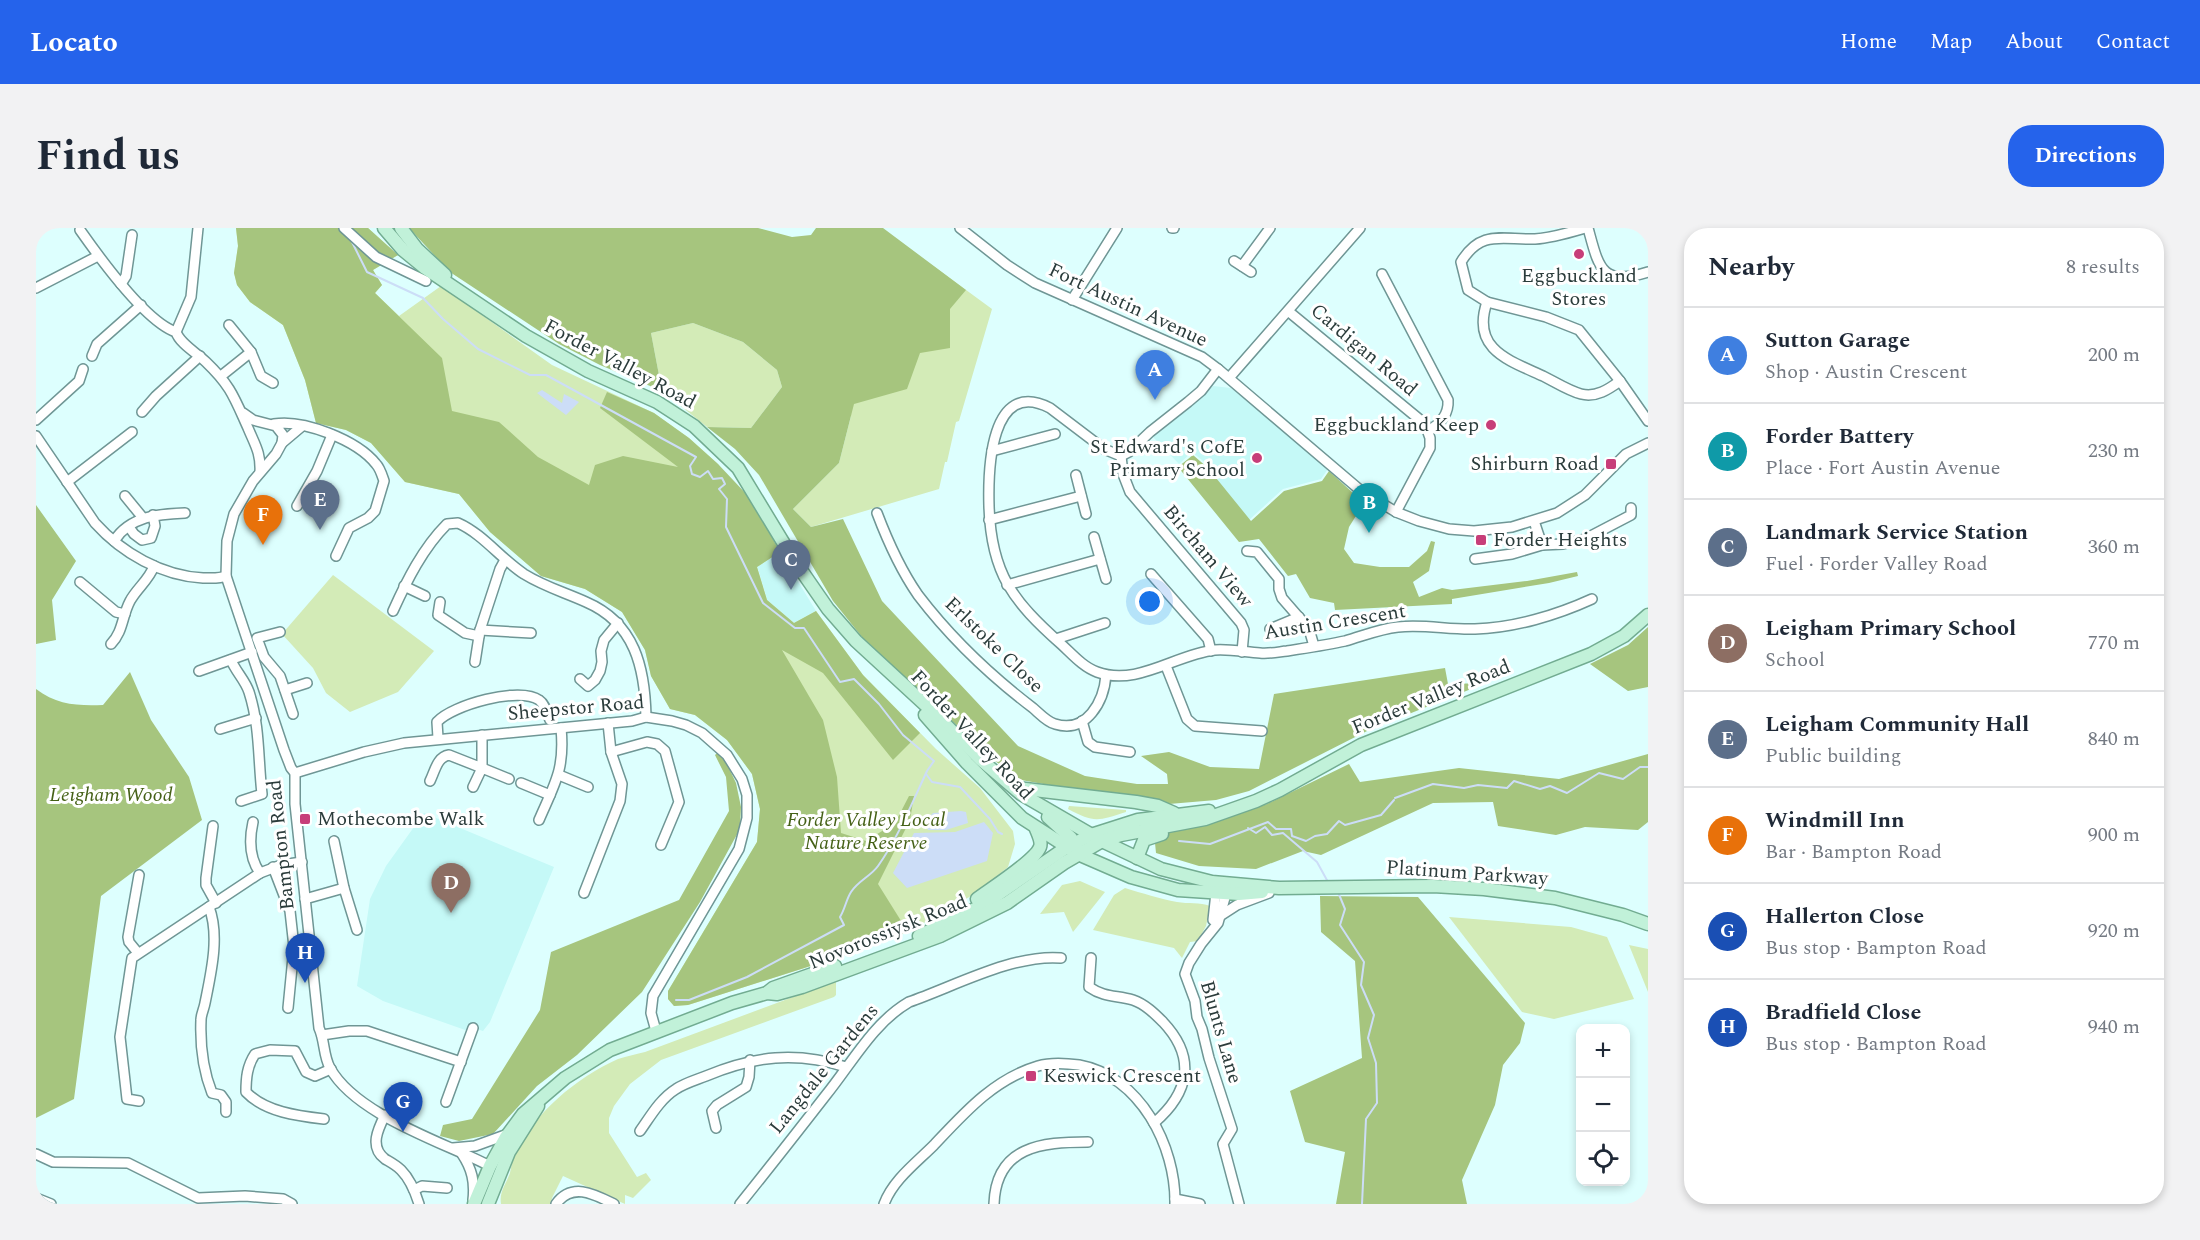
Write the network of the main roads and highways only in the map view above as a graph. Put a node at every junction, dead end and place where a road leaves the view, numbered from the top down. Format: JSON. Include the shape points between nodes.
{"nodes":[{"id":1,"x":384,"y":228,"type":"edge"},
{"id":2,"x":401,"y":228,"type":"edge"},
{"id":3,"x":464,"y":295,"type":"junction"},
{"id":4,"x":1648,"y":615,"type":"edge"},
{"id":5,"x":872,"y":656,"type":"junction"},
{"id":6,"x":1018,"y":791,"type":"junction"},
{"id":7,"x":1225,"y":811,"type":"junction"},
{"id":8,"x":1175,"y":814,"type":"junction"},
{"id":9,"x":1185,"y":824,"type":"junction"},
{"id":10,"x":1036,"y":829,"type":"junction"},
{"id":11,"x":1097,"y":838,"type":"junction"},
{"id":12,"x":1073,"y":848,"type":"junction"},
{"id":13,"x":1124,"y":852,"type":"joint"},
{"id":14,"x":1137,"y":858,"type":"junction"},
{"id":15,"x":1279,"y":888,"type":"junction"},
{"id":16,"x":1218,"y":890,"type":"junction"},
{"id":17,"x":949,"y":923,"type":"junction"},
{"id":18,"x":1648,"y":924,"type":"edge"},
{"id":19,"x":767,"y":993,"type":"junction"},
{"id":20,"x":541,"y":1099,"type":"junction"},
{"id":21,"x":496,"y":1173,"type":"junction"},
{"id":22,"x":474,"y":1204,"type":"edge"},
{"id":23,"x":488,"y":1204,"type":"edge"},
{"id":24,"x":500,"y":1204,"type":"edge"}],
"edges":[{"from":1,"to":3,"type":"main road","name":"Forder Valley Road","via":[[424,268]]},
{"from":2,"to":3,"type":"main road","name":"Forder Valley Road"},
{"from":3,"to":5,"type":"main road","name":"Forder Valley Road","via":[[561,357],[657,402],[694,426],[738,468],[828,609]]},
{"from":4,"to":7,"type":"main road","name":"Forder Valley Road","via":[[1624,636],[1591,654],[1361,745],[1280,790]]},
{"from":5,"to":6,"type":"main road","name":"Forder Valley Road"},
{"from":5,"to":10,"type":"main road","name":"Forder Valley Road","via":[[999,797]]},
{"from":6,"to":8,"type":"main road","via":[[1136,802]]},
{"from":6,"to":11,"type":"main road","name":"Forder Valley Road"},
{"from":6,"to":12,"type":"main road","via":[[1058,825]]},
{"from":7,"to":8,"type":"main road","name":"Forder Valley Road"},
{"from":7,"to":9,"type":"main road","name":"Forder Valley Road"},
{"from":8,"to":11,"type":"main road","via":[[1132,821]]},
{"from":9,"to":11,"type":"main road","name":"Forder Valley Road"},
{"from":9,"to":14,"type":"main road","via":[[1147,837]]},
{"from":10,"to":12,"type":"main road","name":"Forder Valley Road"},
{"from":10,"to":17,"type":"main road","via":[[1039,849]]},
{"from":11,"to":12,"type":"main road"},
{"from":11,"to":13,"type":"main road","name":"Forder Valley Road"},
{"from":12,"to":16,"type":"main road","name":"Platinum Parkway","via":[[1142,880],[1178,890]]},
{"from":12,"to":17,"type":"main road","name":"Novorossiysk Road"},
{"from":12,"to":19,"type":"main road","name":"Novorossiysk Road","via":[[1007,903],[940,936],[802,987]]},
{"from":13,"to":14,"type":"main road","name":"Platinum Parkway"},
{"from":14,"to":16,"type":"main road","name":"Platinum Parkway"},
{"from":15,"to":16,"type":"main road","name":"Platinum Parkway"},
{"from":15,"to":16,"type":"main road","name":"Platinum Parkway","via":[[1254,894]]},
{"from":15,"to":18,"type":"main road","name":"Platinum Parkway","via":[[1484,889],[1555,898]]},
{"from":17,"to":19,"type":"main road","name":"Novorossiysk Road"},
{"from":19,"to":20,"type":"main road","name":"Novorossiysk Road","via":[[610,1050],[565,1078]]},
{"from":20,"to":21,"type":"main road","name":"Novorossiysk Road"},
{"from":20,"to":21,"type":"main road","name":"Novorossiysk Road","via":[[508,1134]]},
{"from":21,"to":22,"type":"main road","name":"Novorossiysk Road"},
{"from":21,"to":23,"type":"main road","name":"Novorossiysk Road"},
{"from":21,"to":24,"type":"main road"}]}
